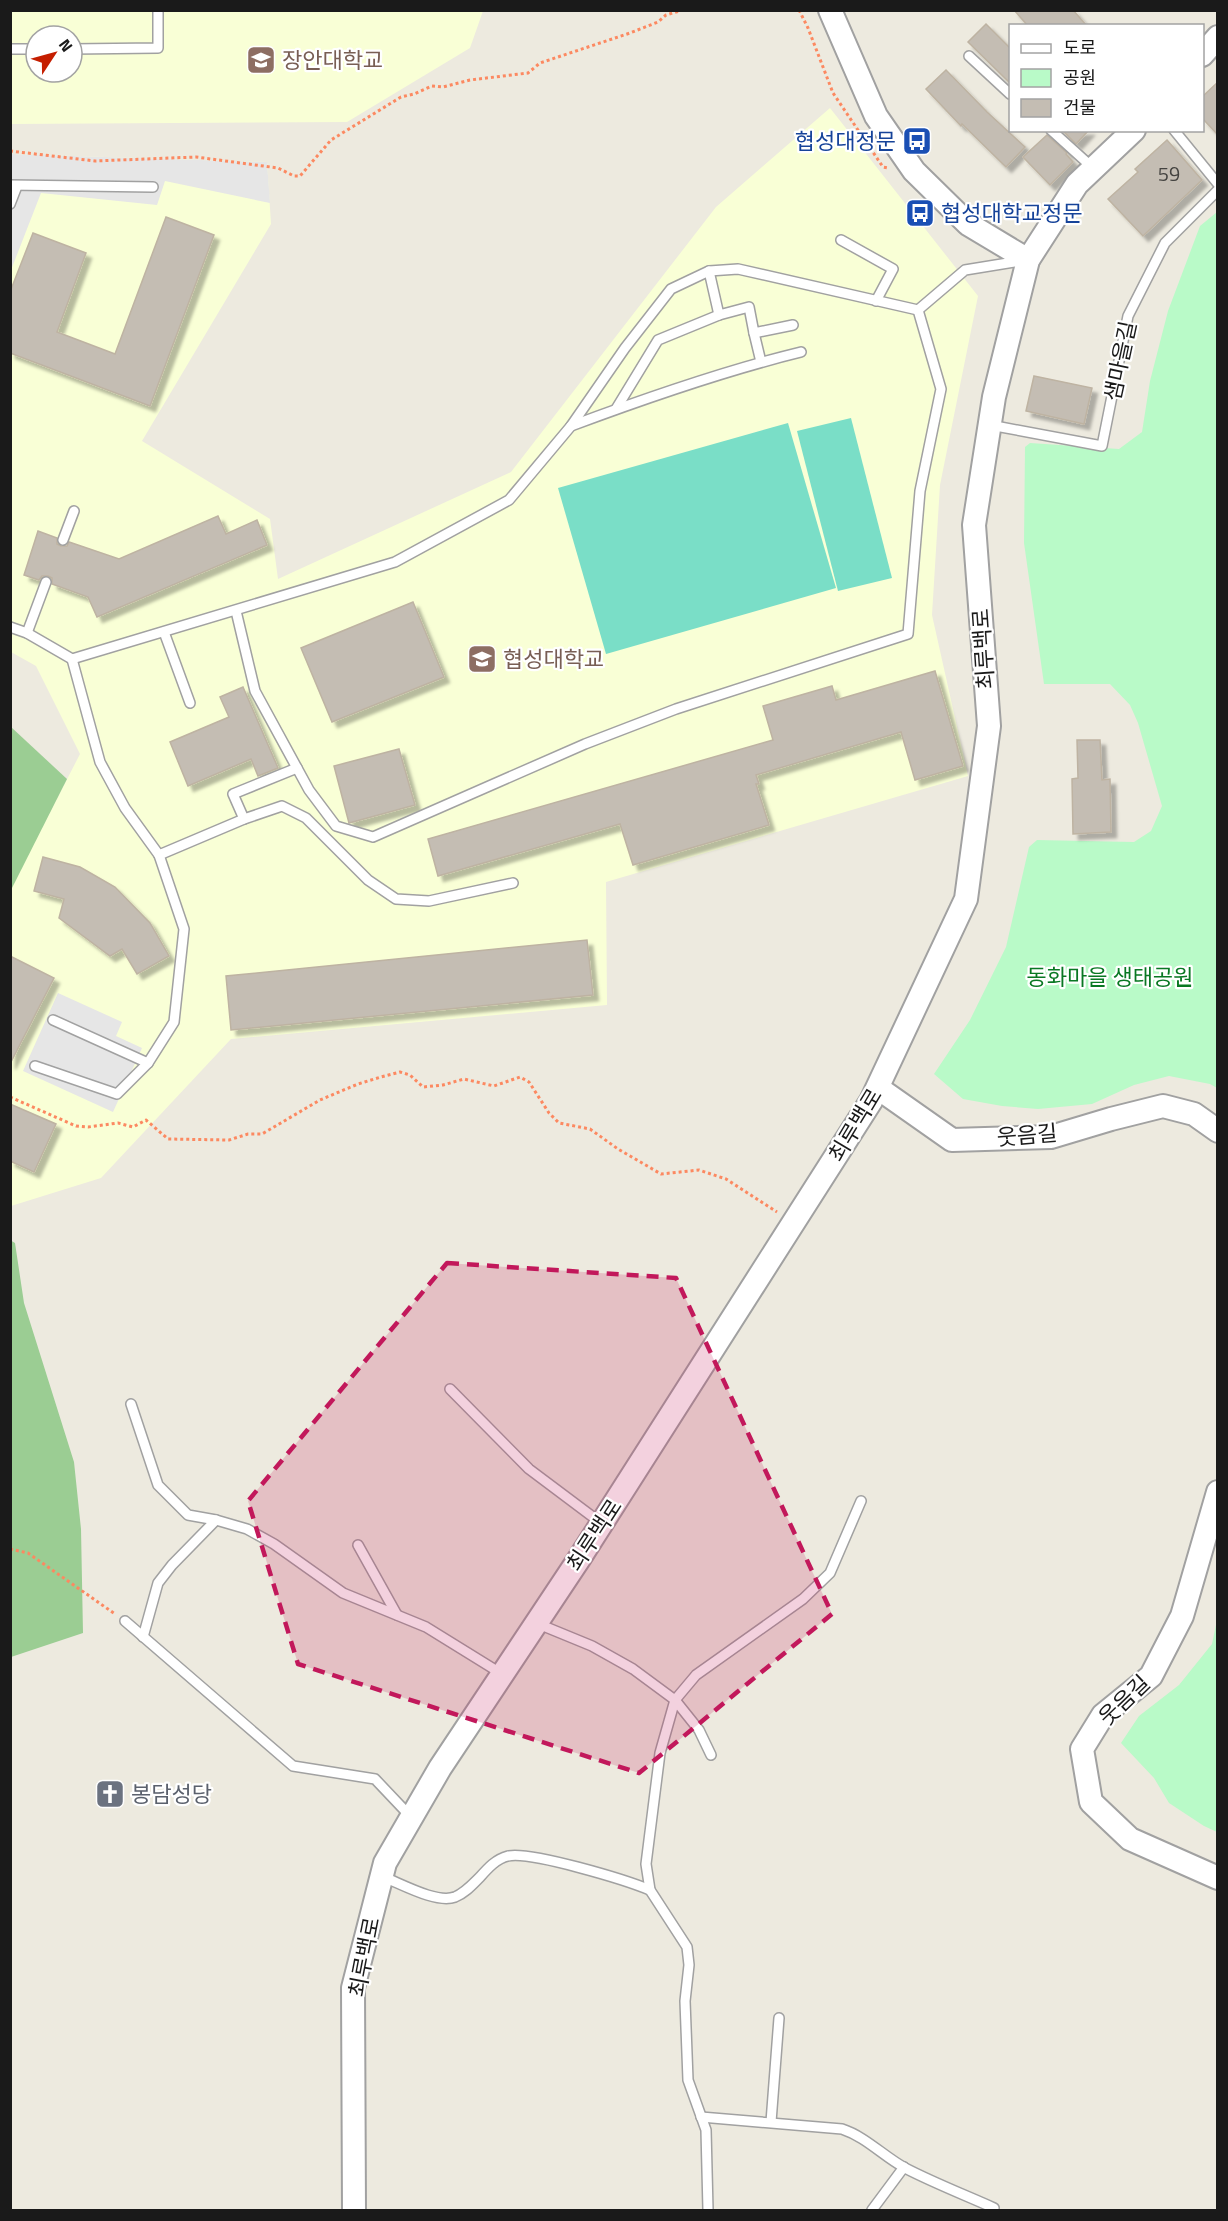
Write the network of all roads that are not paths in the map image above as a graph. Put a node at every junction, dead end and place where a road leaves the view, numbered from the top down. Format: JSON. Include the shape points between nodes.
{"nodes":[{"id":1,"x":158,"y":10,"type":"edge"},
{"id":2,"x":830,"y":10,"type":"edge"},
{"id":3,"x":1218,"y":37,"type":"edge"},
{"id":4,"x":84,"y":49,"type":"edge"},
{"id":5,"x":1204,"y":54,"type":"edge"},
{"id":6,"x":969,"y":56,"type":"dead end"},
{"id":7,"x":1009,"y":92,"type":"edge"},
{"id":8,"x":1053,"y":132,"type":"edge"},
{"id":9,"x":1132,"y":132,"type":"edge"},
{"id":10,"x":1176,"y":132,"type":"edge"},
{"id":11,"x":1093,"y":168,"type":"junction"},
{"id":12,"x":1218,"y":184,"type":"edge"},
{"id":13,"x":14,"y":186,"type":"edge"},
{"id":14,"x":153,"y":187,"type":"dead end"},
{"id":15,"x":1218,"y":190,"type":"edge"},
{"id":16,"x":10,"y":204,"type":"edge"},
{"id":17,"x":842,"y":240,"type":"dead end"},
{"id":18,"x":1028,"y":260,"type":"junction"},
{"id":19,"x":709,"y":271,"type":"junction"},
{"id":20,"x":876,"y":301,"type":"junction"},
{"id":21,"x":918,"y":310,"type":"junction"},
{"id":22,"x":719,"y":315,"type":"junction"},
{"id":23,"x":793,"y":325,"type":"dead end"},
{"id":24,"x":754,"y":333,"type":"junction"},
{"id":25,"x":801,"y":352,"type":"dead end"},
{"id":26,"x":761,"y":362,"type":"junction"},
{"id":27,"x":616,"y":409,"type":"junction"},
{"id":28,"x":990,"y":425,"type":"junction"},
{"id":29,"x":571,"y":426,"type":"junction"},
{"id":30,"x":74,"y":511,"type":"dead end"},
{"id":31,"x":63,"y":540,"type":"dead end"},
{"id":32,"x":46,"y":582,"type":"dead end"},
{"id":33,"x":236,"y":611,"type":"junction"},
{"id":34,"x":10,"y":627,"type":"edge"},
{"id":35,"x":164,"y":632,"type":"junction"},
{"id":36,"x":27,"y":633,"type":"junction"},
{"id":37,"x":72,"y":659,"type":"junction"},
{"id":38,"x":190,"y":703,"type":"dead end"},
{"id":39,"x":297,"y":768,"type":"junction"},
{"id":40,"x":244,"y":819,"type":"junction"},
{"id":41,"x":159,"y":855,"type":"junction"},
{"id":42,"x":513,"y":883,"type":"dead end"},
{"id":43,"x":53,"y":1020,"type":"dead end"},
{"id":44,"x":148,"y":1063,"type":"junction"},
{"id":45,"x":34,"y":1066,"type":"dead end"},
{"id":46,"x":878,"y":1088,"type":"junction"},
{"id":47,"x":1218,"y":1131,"type":"edge"},
{"id":48,"x":450,"y":1389,"type":"dead end"},
{"id":49,"x":131,"y":1404,"type":"dead end"},
{"id":50,"x":1218,"y":1492,"type":"edge"},
{"id":51,"x":861,"y":1501,"type":"dead end"},
{"id":52,"x":216,"y":1520,"type":"junction"},
{"id":53,"x":602,"y":1523,"type":"junction"},
{"id":54,"x":358,"y":1545,"type":"dead end"},
{"id":55,"x":397,"y":1615,"type":"junction"},
{"id":56,"x":125,"y":1621,"type":"road end"},
{"id":57,"x":536,"y":1623,"type":"junction"},
{"id":58,"x":143,"y":1637,"type":"junction"},
{"id":59,"x":502,"y":1674,"type":"junction"},
{"id":60,"x":675,"y":1700,"type":"junction"},
{"id":61,"x":711,"y":1755,"type":"dead end"},
{"id":62,"x":411,"y":1817,"type":"junction"},
{"id":63,"x":381,"y":1876,"type":"junction"},
{"id":64,"x":1218,"y":1878,"type":"edge"},
{"id":65,"x":650,"y":1890,"type":"junction"},
{"id":66,"x":779,"y":2018,"type":"dead end"},
{"id":67,"x":701,"y":2117,"type":"junction"},
{"id":68,"x":771,"y":2122,"type":"junction"},
{"id":69,"x":904,"y":2167,"type":"junction"},
{"id":70,"x":994,"y":2208,"type":"dead end"},
{"id":71,"x":354,"y":2211,"type":"edge"},
{"id":72,"x":708,"y":2211,"type":"edge"},
{"id":73,"x":872,"y":2211,"type":"edge"}],
"edges":[{"from":1,"to":4,"type":"lane","via":[[158,48]]},
{"from":2,"to":18,"type":"street","via":[[876,116],[914,171],[968,224]]},
{"from":3,"to":5,"type":"street"},
{"from":6,"to":7,"type":"lane"},
{"from":8,"to":11,"type":"lane"},
{"from":9,"to":11,"type":"street"},
{"from":10,"to":12,"type":"lane"},
{"from":11,"to":18,"type":"street","via":[[1077,184]]},
{"from":13,"to":14,"type":"lane"},
{"from":13,"to":16,"type":"lane"},
{"from":15,"to":28,"type":"lane","name":"샘마을길","via":[[1165,243],[1128,316],[1102,446]]},
{"from":17,"to":20,"type":"lane","via":[[893,269]]},
{"from":18,"to":21,"type":"lane","via":[[965,270]]},
{"from":18,"to":28,"type":"street","name":"최루백로"},
{"from":19,"to":20,"type":"lane","via":[[738,269]]},
{"from":19,"to":22,"type":"lane"},
{"from":19,"to":29,"type":"lane","via":[[671,289]]},
{"from":20,"to":21,"type":"lane"},
{"from":21,"to":39,"type":"lane","via":[[941,389],[920,491],[908,634],[676,709],[585,744],[373,837],[336,826]]},
{"from":22,"to":24,"type":"lane","via":[[749,307]]},
{"from":22,"to":27,"type":"lane","via":[[658,340]]},
{"from":23,"to":24,"type":"lane"},
{"from":24,"to":26,"type":"lane"},
{"from":25,"to":26,"type":"lane"},
{"from":26,"to":27,"type":"lane"},
{"from":27,"to":29,"type":"lane"},
{"from":28,"to":46,"type":"street","name":"최루백로","via":[[974,525],[989,726],[966,899]]},
{"from":29,"to":33,"type":"lane","via":[[509,500],[395,562]]},
{"from":30,"to":31,"type":"lane"},
{"from":32,"to":36,"type":"lane"},
{"from":33,"to":35,"type":"lane"},
{"from":33,"to":39,"type":"lane","via":[[255,691]]},
{"from":34,"to":36,"type":"lane"},
{"from":35,"to":37,"type":"lane"},
{"from":35,"to":38,"type":"lane"},
{"from":36,"to":37,"type":"lane"},
{"from":37,"to":41,"type":"lane","via":[[100,762],[125,808]]},
{"from":39,"to":40,"type":"lane","via":[[233,794]]},
{"from":40,"to":41,"type":"lane"},
{"from":40,"to":42,"type":"lane","via":[[282,806],[306,818],[368,880],[396,899],[429,901]]},
{"from":41,"to":44,"type":"lane","via":[[184,929],[174,1022]]},
{"from":43,"to":44,"type":"lane"},
{"from":44,"to":45,"type":"lane","via":[[117,1094]]},
{"from":46,"to":47,"type":"street","name":"웃음길","via":[[952,1140],[1051,1137],[1162,1106],[1194,1114]]},
{"from":46,"to":53,"type":"street","name":"최루백로"},
{"from":48,"to":53,"type":"lane","via":[[529,1469]]},
{"from":49,"to":52,"type":"lane","via":[[158,1485],[188,1515]]},
{"from":50,"to":64,"type":"street","name":"웃음길","via":[[1182,1616],[1151,1676],[1103,1715],[1082,1749],[1091,1802],[1130,1839]]},
{"from":51,"to":60,"type":"lane","via":[[830,1573],[803,1599],[696,1675]]},
{"from":52,"to":55,"type":"lane","via":[[247,1529],[343,1593]]},
{"from":52,"to":58,"type":"lane","via":[[158,1583]]},
{"from":53,"to":57,"type":"street","name":"최루백로"},
{"from":54,"to":55,"type":"lane"},
{"from":55,"to":59,"type":"lane","via":[[442,1636]]},
{"from":56,"to":58,"type":"lane"},
{"from":57,"to":59,"type":"street","name":"최루백로"},
{"from":57,"to":60,"type":"lane","via":[[592,1646],[633,1669]]},
{"from":58,"to":62,"type":"lane","via":[[293,1766],[375,1779]]},
{"from":59,"to":62,"type":"street","name":"최루백로"},
{"from":60,"to":61,"type":"lane","via":[[699,1730]]},
{"from":60,"to":65,"type":"lane","via":[[660,1754],[646,1864]]},
{"from":62,"to":63,"type":"street","name":"최루백로"},
{"from":63,"to":65,"type":"lane","via":[[436,1898],[454,1898],[468,1890],[494,1862],[509,1856],[527,1856],[627,1880]]},
{"from":63,"to":71,"type":"street","name":"최루백로","via":[[354,1988]]},
{"from":65,"to":67,"type":"lane","via":[[687,1947],[688,2080]]},
{"from":66,"to":68,"type":"lane"},
{"from":67,"to":68,"type":"lane"},
{"from":67,"to":72,"type":"lane","via":[[706,2130]]},
{"from":68,"to":69,"type":"lane","via":[[843,2129],[857,2134]]},
{"from":69,"to":70,"type":"lane"},
{"from":69,"to":73,"type":"lane"}]}
